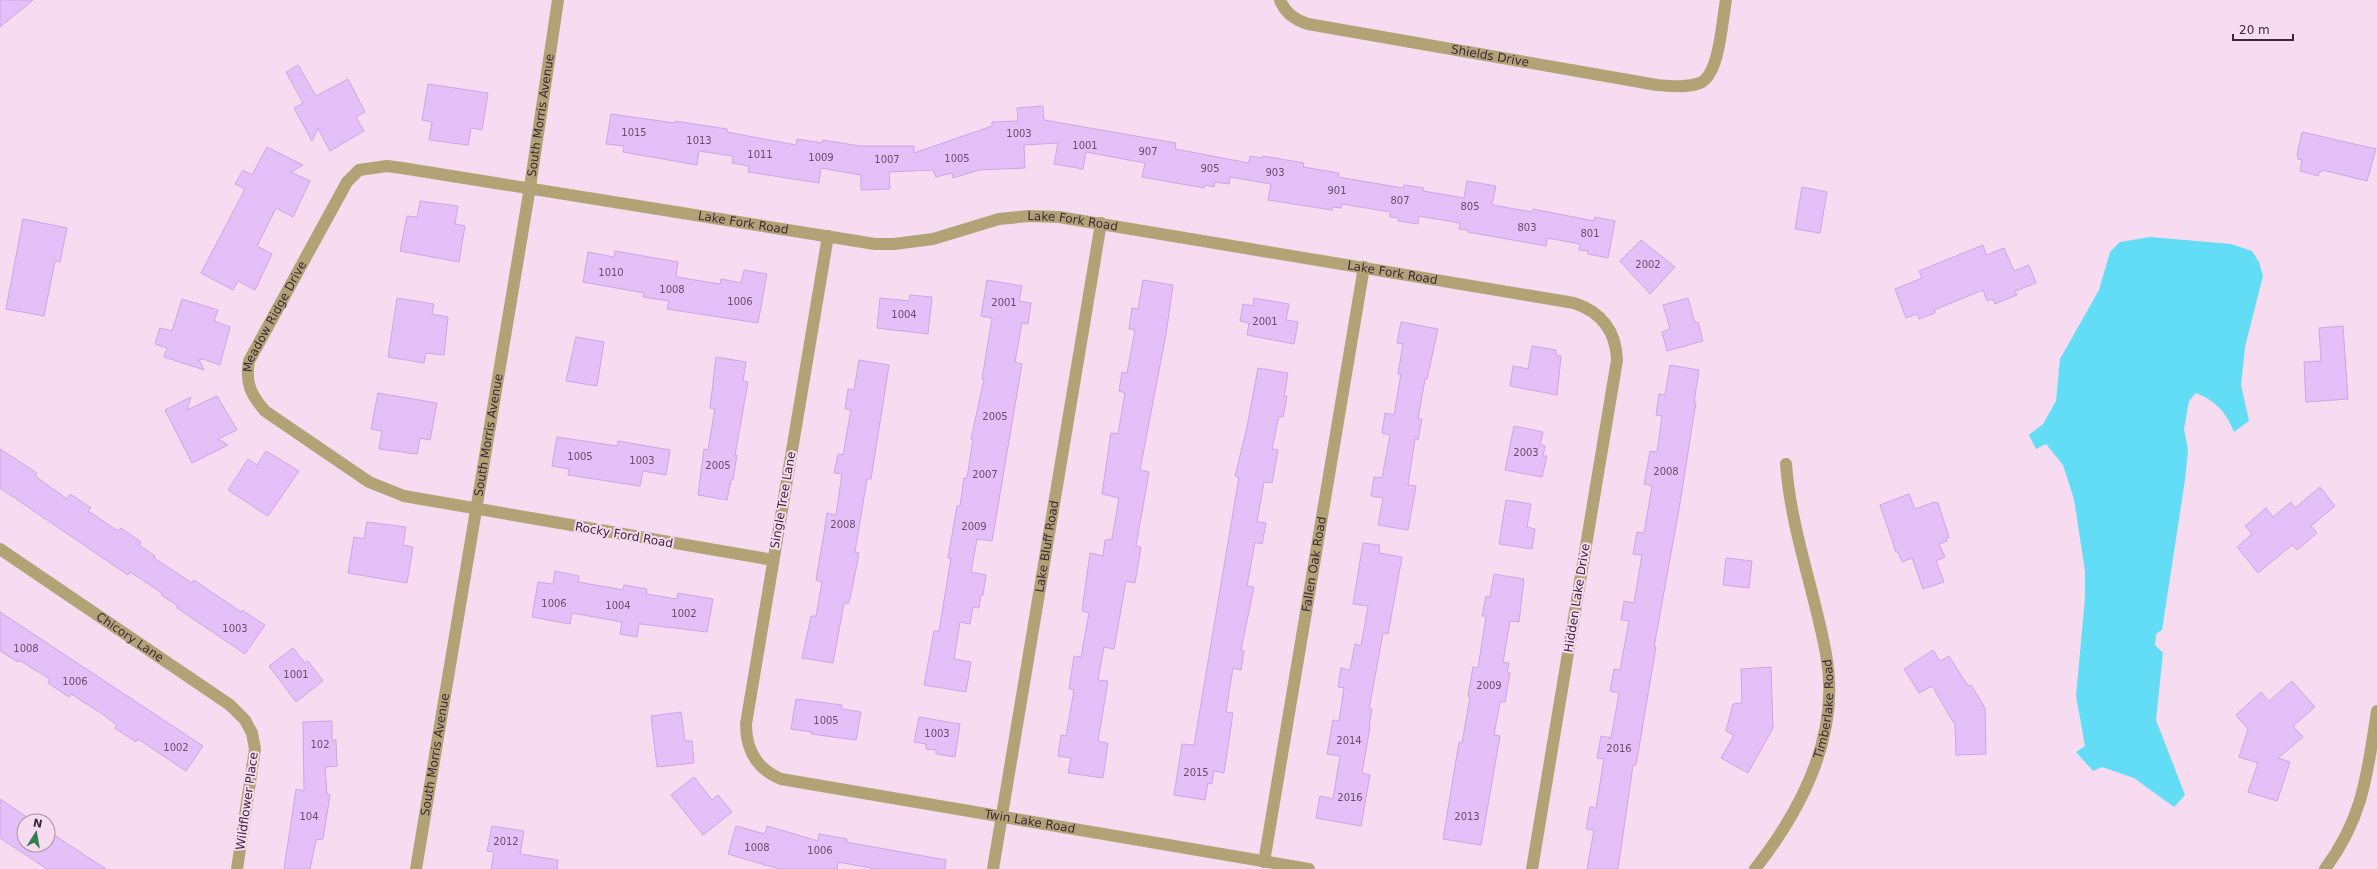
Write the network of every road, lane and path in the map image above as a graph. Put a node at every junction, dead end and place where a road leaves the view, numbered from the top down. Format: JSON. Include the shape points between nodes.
{"nodes":[{"id":1,"x":558,"y":0,"type":"edge"},
{"id":2,"x":1726,"y":0,"type":"edge"},
{"id":3,"x":1282,"y":5,"type":"edge"},
{"id":4,"x":530,"y":187,"type":"junction"},
{"id":5,"x":1101,"y":224,"type":"junction"},
{"id":6,"x":828,"y":236,"type":"junction"},
{"id":7,"x":1364,"y":268,"type":"junction"},
{"id":8,"x":1609,"y":328,"type":"joint"},
{"id":9,"x":1786,"y":464,"type":"dead end"},
{"id":10,"x":476,"y":509,"type":"junction"},
{"id":11,"x":0,"y":549,"type":"edge"},
{"id":12,"x":773,"y":560,"type":"junction"},
{"id":13,"x":2377,"y":711,"type":"edge"},
{"id":14,"x":252,"y":733,"type":"joint"},
{"id":15,"x":756,"y":761,"type":"joint"},
{"id":16,"x":1000,"y":818,"type":"junction"},
{"id":17,"x":1264,"y":862,"type":"junction"},
{"id":18,"x":237,"y":869,"type":"edge"},
{"id":19,"x":416,"y":869,"type":"edge"},
{"id":20,"x":993,"y":869,"type":"edge"},
{"id":21,"x":1309,"y":869,"type":"edge"},
{"id":22,"x":1532,"y":869,"type":"edge"},
{"id":23,"x":1755,"y":869,"type":"edge"},
{"id":24,"x":2325,"y":869,"type":"edge"}],
"edges":[{"from":1,"to":4,"type":"street","name":"South Morris Avenue"},
{"from":2,"to":3,"type":"street","name":"Shields Drive","via":[[1714,65],[1708,77],[1700,82],[1678,86],[1657,85],[1308,24],[1291,16]]},
{"from":4,"to":6,"type":"street","name":"Lake Fork Road"},
{"from":4,"to":10,"type":"street","name":"South Morris Avenue"},
{"from":4,"to":10,"type":"street","name":"Meadow Ridge Drive","via":[[387,166],[359,170],[347,182],[249,361],[247,372],[248,387],[265,411],[369,482],[404,496]]},
{"from":5,"to":6,"type":"street","name":"Lake Fork Road","via":[[1059,217],[1029,216],[984,223],[933,239],[894,244],[875,244]]},
{"from":5,"to":7,"type":"street","name":"Lake Fork Road"},
{"from":5,"to":16,"type":"street","name":"Lake Bluff Road"},
{"from":6,"to":12,"type":"street","name":"Single Tree Lane"},
{"from":7,"to":8,"type":"street","name":"Lake Fork Road","via":[[1574,304],[1594,312]]},
{"from":7,"to":17,"type":"street","name":"Fallen Oak Road"},
{"from":8,"to":22,"type":"street","name":"Hidden Lake Drive","via":[[1617,360]]},
{"from":9,"to":23,"type":"street","name":"Timberlake Road","via":[[1798,546],[1826,654],[1829,693],[1827,725],[1804,793],[1778,839]]},
{"from":10,"to":12,"type":"street","name":"Rocky Ford Road"},
{"from":10,"to":19,"type":"street","name":"South Morris Avenue"},
{"from":11,"to":14,"type":"street","name":"Chicory Lane","via":[[230,705],[245,720]]},
{"from":12,"to":15,"type":"street","name":"Single Tree Lane","via":[[746,724],[748,744]]},
{"from":13,"to":24,"type":"street","via":[[2366,779],[2358,810],[2350,831]]},
{"from":14,"to":18,"type":"street","name":"Wildflower Place","via":[[255,759]]},
{"from":15,"to":16,"type":"street","name":"Twin Lake Road","via":[[772,775],[781,779]]},
{"from":16,"to":17,"type":"street","name":"Twin Lake Road"},
{"from":16,"to":20,"type":"street","name":"Lake Bluff Road"},
{"from":17,"to":21,"type":"street","name":"Twin Lake Road"}]}
